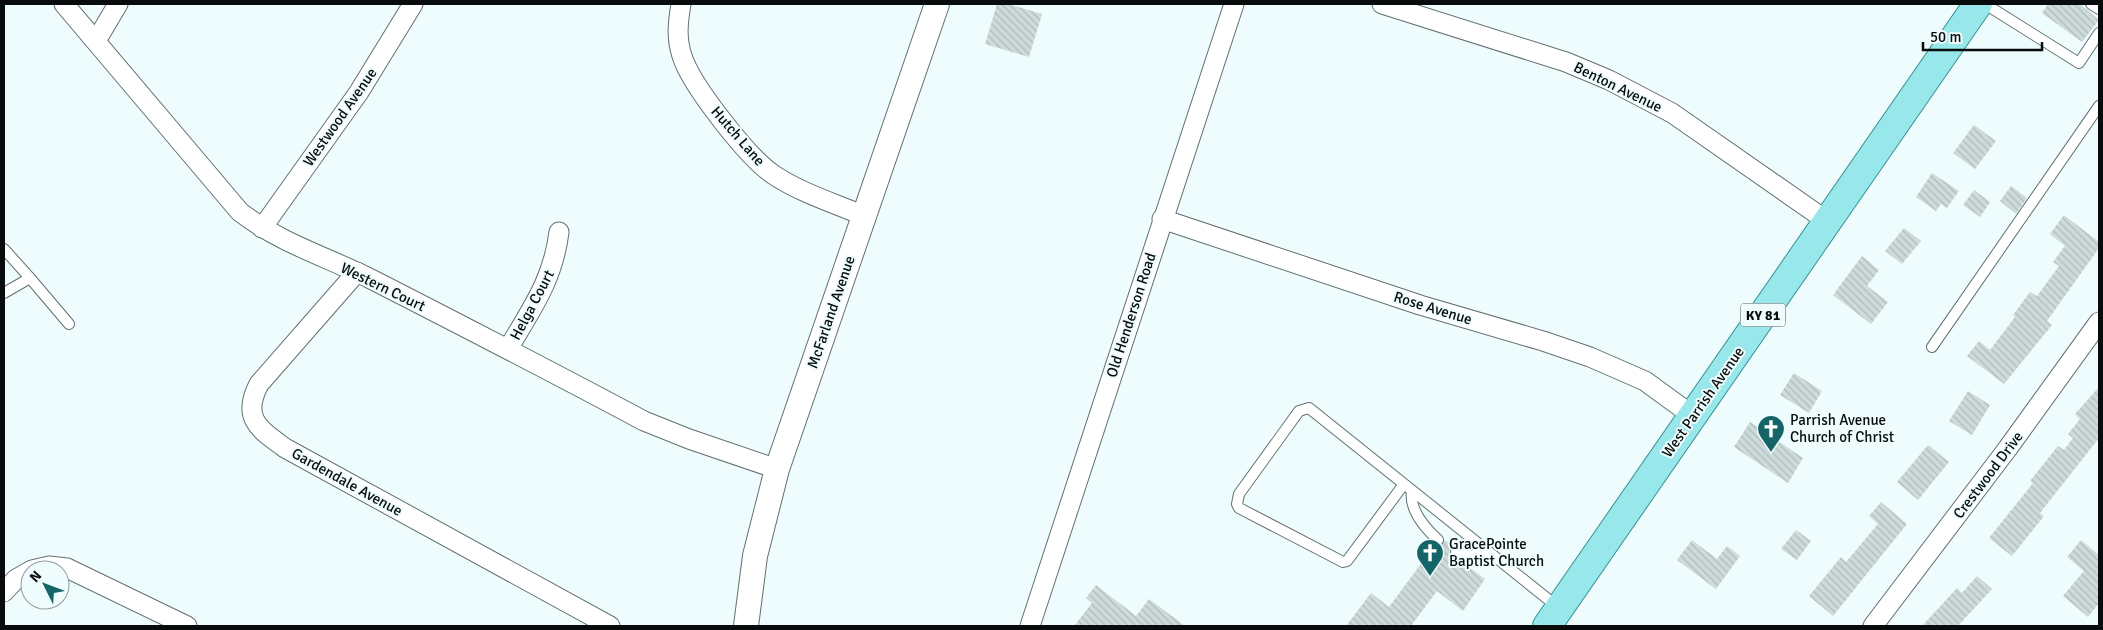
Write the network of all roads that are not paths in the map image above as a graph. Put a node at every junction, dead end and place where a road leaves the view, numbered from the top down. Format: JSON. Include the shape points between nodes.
{"nodes":[{"id":1,"x":64,"y":4,"type":"edge"},
{"id":2,"x":118,"y":4,"type":"edge"},
{"id":3,"x":414,"y":4,"type":"edge"},
{"id":4,"x":682,"y":4,"type":"edge"},
{"id":5,"x":937,"y":4,"type":"edge"},
{"id":6,"x":1234,"y":4,"type":"edge"},
{"id":7,"x":1382,"y":4,"type":"edge"},
{"id":8,"x":1978,"y":4,"type":"edge"},
{"id":9,"x":1985,"y":4,"type":"edge"},
{"id":10,"x":2091,"y":4,"type":"edge"},
{"id":11,"x":2099,"y":9,"type":"edge"},
{"id":12,"x":2099,"y":34,"type":"edge"},
{"id":13,"x":96,"y":41,"type":"junction"},
{"id":14,"x":2099,"y":106,"type":"edge"},
{"id":15,"x":864,"y":216,"type":"junction"},
{"id":16,"x":1162,"y":220,"type":"junction"},
{"id":17,"x":1827,"y":221,"type":"junction"},
{"id":18,"x":262,"y":228,"type":"junction"},
{"id":19,"x":559,"y":232,"type":"dead end"},
{"id":20,"x":4,"y":249,"type":"edge"},
{"id":21,"x":357,"y":272,"type":"junction"},
{"id":22,"x":30,"y":278,"type":"junction"},
{"id":23,"x":4,"y":293,"type":"edge"},
{"id":24,"x":2099,"y":322,"type":"edge"},
{"id":25,"x":69,"y":324,"type":"dead end"},
{"id":26,"x":1932,"y":347,"type":"dead end"},
{"id":27,"x":508,"y":349,"type":"junction"},
{"id":28,"x":1693,"y":416,"type":"junction"},
{"id":29,"x":777,"y":469,"type":"junction"},
{"id":30,"x":1408,"y":487,"type":"junction"},
{"id":31,"x":1438,"y":540,"type":"dead end"},
{"id":32,"x":1488,"y":551,"type":"junction"},
{"id":33,"x":1456,"y":552,"type":"dead end"},
{"id":34,"x":70,"y":569,"type":"edge"},
{"id":35,"x":20,"y":577,"type":"edge"},
{"id":36,"x":4,"y":592,"type":"edge"},
{"id":37,"x":1553,"y":618,"type":"edge"},
{"id":38,"x":188,"y":626,"type":"edge"},
{"id":39,"x":610,"y":626,"type":"edge"},
{"id":40,"x":746,"y":626,"type":"edge"},
{"id":41,"x":1030,"y":626,"type":"edge"},
{"id":42,"x":1873,"y":626,"type":"edge"}],
"edges":[{"from":1,"to":13,"type":"street","name":"Western Court"},
{"from":2,"to":13,"type":"street"},
{"from":3,"to":18,"type":"street","name":"Westwood Avenue","via":[[359,92]]},
{"from":4,"to":15,"type":"street","name":"Hutch Lane","via":[[678,39],[688,71],[758,163],[788,184]]},
{"from":5,"to":15,"type":"street","name":"McFarland Avenue"},
{"from":6,"to":16,"type":"street","name":"Old Henderson Road"},
{"from":7,"to":17,"type":"street","name":"Benton Avenue","via":[[1566,62],[1609,80],[1672,114]]},
{"from":8,"to":17,"type":"main road","name":"West Parrish Avenue","number":"KY 81"},
{"from":9,"to":12,"type":"lane","via":[[2079,63]]},
{"from":10,"to":11,"type":"lane"},
{"from":13,"to":18,"type":"street","name":"Western Court","via":[[240,212]]},
{"from":14,"to":26,"type":"lane"},
{"from":15,"to":29,"type":"street","name":"McFarland Avenue"},
{"from":16,"to":28,"type":"street","name":"Rose Avenue","via":[[1590,357],[1646,381]]},
{"from":16,"to":41,"type":"street","name":"Old Henderson Road"},
{"from":17,"to":28,"type":"main road","name":"West Parrish Avenue","number":"KY 81"},
{"from":18,"to":21,"type":"street","name":"Western Court","via":[[287,243]]},
{"from":19,"to":27,"type":"street","name":"Helga Court","via":[[556,257],[546,286]]},
{"from":20,"to":22,"type":"lane"},
{"from":21,"to":27,"type":"street","name":"Western Court"},
{"from":21,"to":39,"type":"street","name":"Gardendale Avenue","via":[[259,384],[251,407],[260,430],[285,448]]},
{"from":22,"to":23,"type":"lane"},
{"from":22,"to":25,"type":"lane"},
{"from":24,"to":42,"type":"street","name":"Crestwood Drive"},
{"from":27,"to":29,"type":"street","name":"Western Court","via":[[644,421]]},
{"from":28,"to":37,"type":"main road","name":"West Parrish Avenue","number":"KY 81"},
{"from":29,"to":40,"type":"street","name":"McFarland Avenue","via":[[755,556]]},
{"from":30,"to":30,"type":"lane","via":[[1309,408],[1304,408],[1239,494],[1237,504],[1239,508],[1343,562]]},
{"from":30,"to":31,"type":"lane","via":[[1413,506]]},
{"from":30,"to":32,"type":"lane"},
{"from":32,"to":33,"type":"lane","via":[[1470,556]]},
{"from":32,"to":37,"type":"lane"},
{"from":34,"to":38,"type":"street"},
{"from":35,"to":36,"type":"street"}]}
